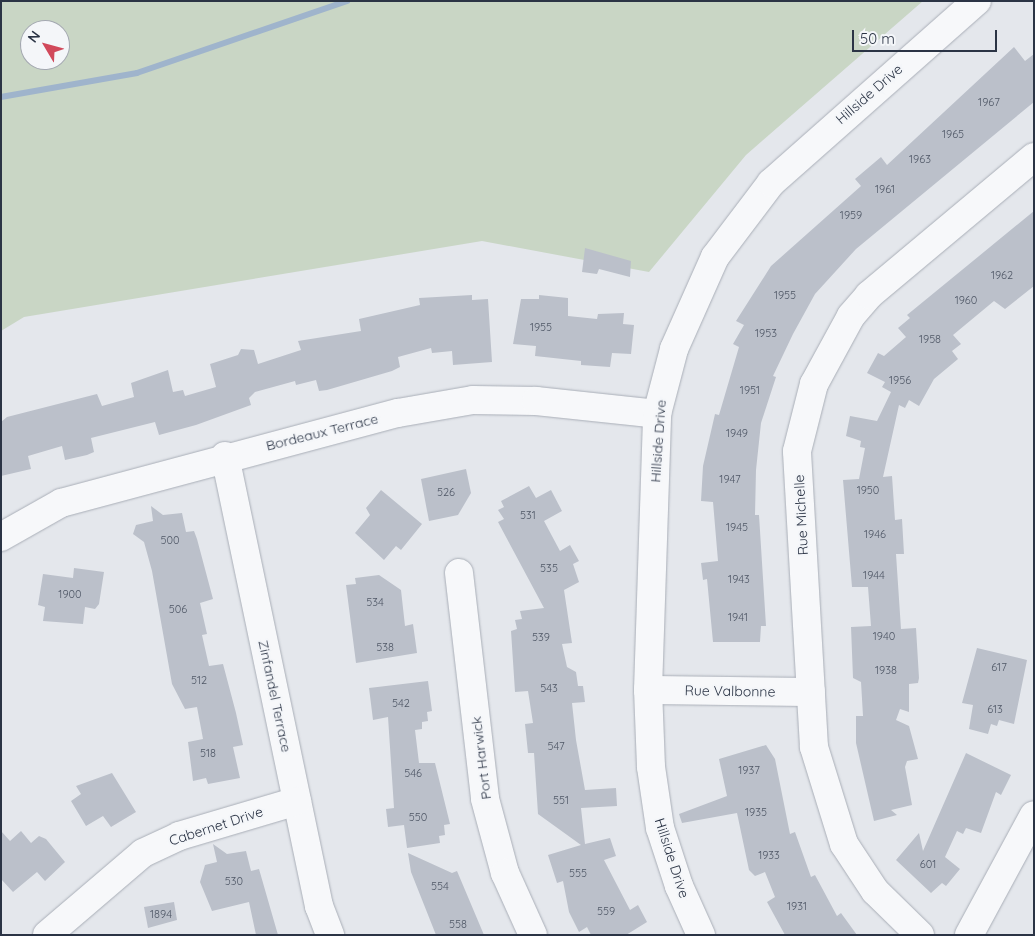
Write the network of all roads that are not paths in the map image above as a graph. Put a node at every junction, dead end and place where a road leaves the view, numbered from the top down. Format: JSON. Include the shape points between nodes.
{"nodes":[{"id":1,"x":977,"y":1,"type":"edge"},
{"id":2,"x":1034,"y":157,"type":"edge"},
{"id":3,"x":657,"y":414,"type":"junction"},
{"id":4,"x":225,"y":456,"type":"junction"},
{"id":5,"x":1,"y":537,"type":"edge"},
{"id":6,"x":459,"y":573,"type":"dead end"},
{"id":7,"x":648,"y":690,"type":"junction"},
{"id":8,"x":811,"y":692,"type":"junction"},
{"id":9,"x":297,"y":801,"type":"junction"},
{"id":10,"x":1034,"y":815,"type":"edge"},
{"id":11,"x":47,"y":935,"type":"edge"},
{"id":12,"x":330,"y":935,"type":"edge"},
{"id":13,"x":533,"y":935,"type":"edge"},
{"id":14,"x":701,"y":935,"type":"edge"},
{"id":15,"x":920,"y":935,"type":"edge"},
{"id":16,"x":969,"y":935,"type":"edge"}],
"edges":[{"from":1,"to":3,"type":"street","name":"Hillside Drive","via":[[791,161],[751,205],[715,258],[685,318]]},
{"from":2,"to":8,"type":"street","name":"Rue Michelle","via":[[869,295],[836,338],[814,384],[797,451]]},
{"from":3,"to":4,"type":"street","name":"Bordeaux Terrace","via":[[473,400],[398,413]]},
{"from":3,"to":7,"type":"street","name":"Hillside Drive"},
{"from":4,"to":5,"type":"street","name":"Bordeaux Terrace","via":[[62,503]]},
{"from":4,"to":9,"type":"street","name":"Zinfandel Terrace"},
{"from":6,"to":13,"type":"street","name":"Port Harwick","via":[[485,800],[505,873]]},
{"from":7,"to":8,"type":"street","name":"Rue Valbonne"},
{"from":7,"to":14,"type":"street","name":"Hillside Drive","via":[[651,767],[660,828],[679,886]]},
{"from":8,"to":15,"type":"street","name":"Rue Michelle","via":[[814,747],[844,844],[875,891]]},
{"from":9,"to":11,"type":"street","name":"Cabernet Drive","via":[[179,836],[143,853]]},
{"from":9,"to":12,"type":"street","name":"Zinfandel Terrace","via":[[319,906]]},
{"from":10,"to":16,"type":"street"}]}
